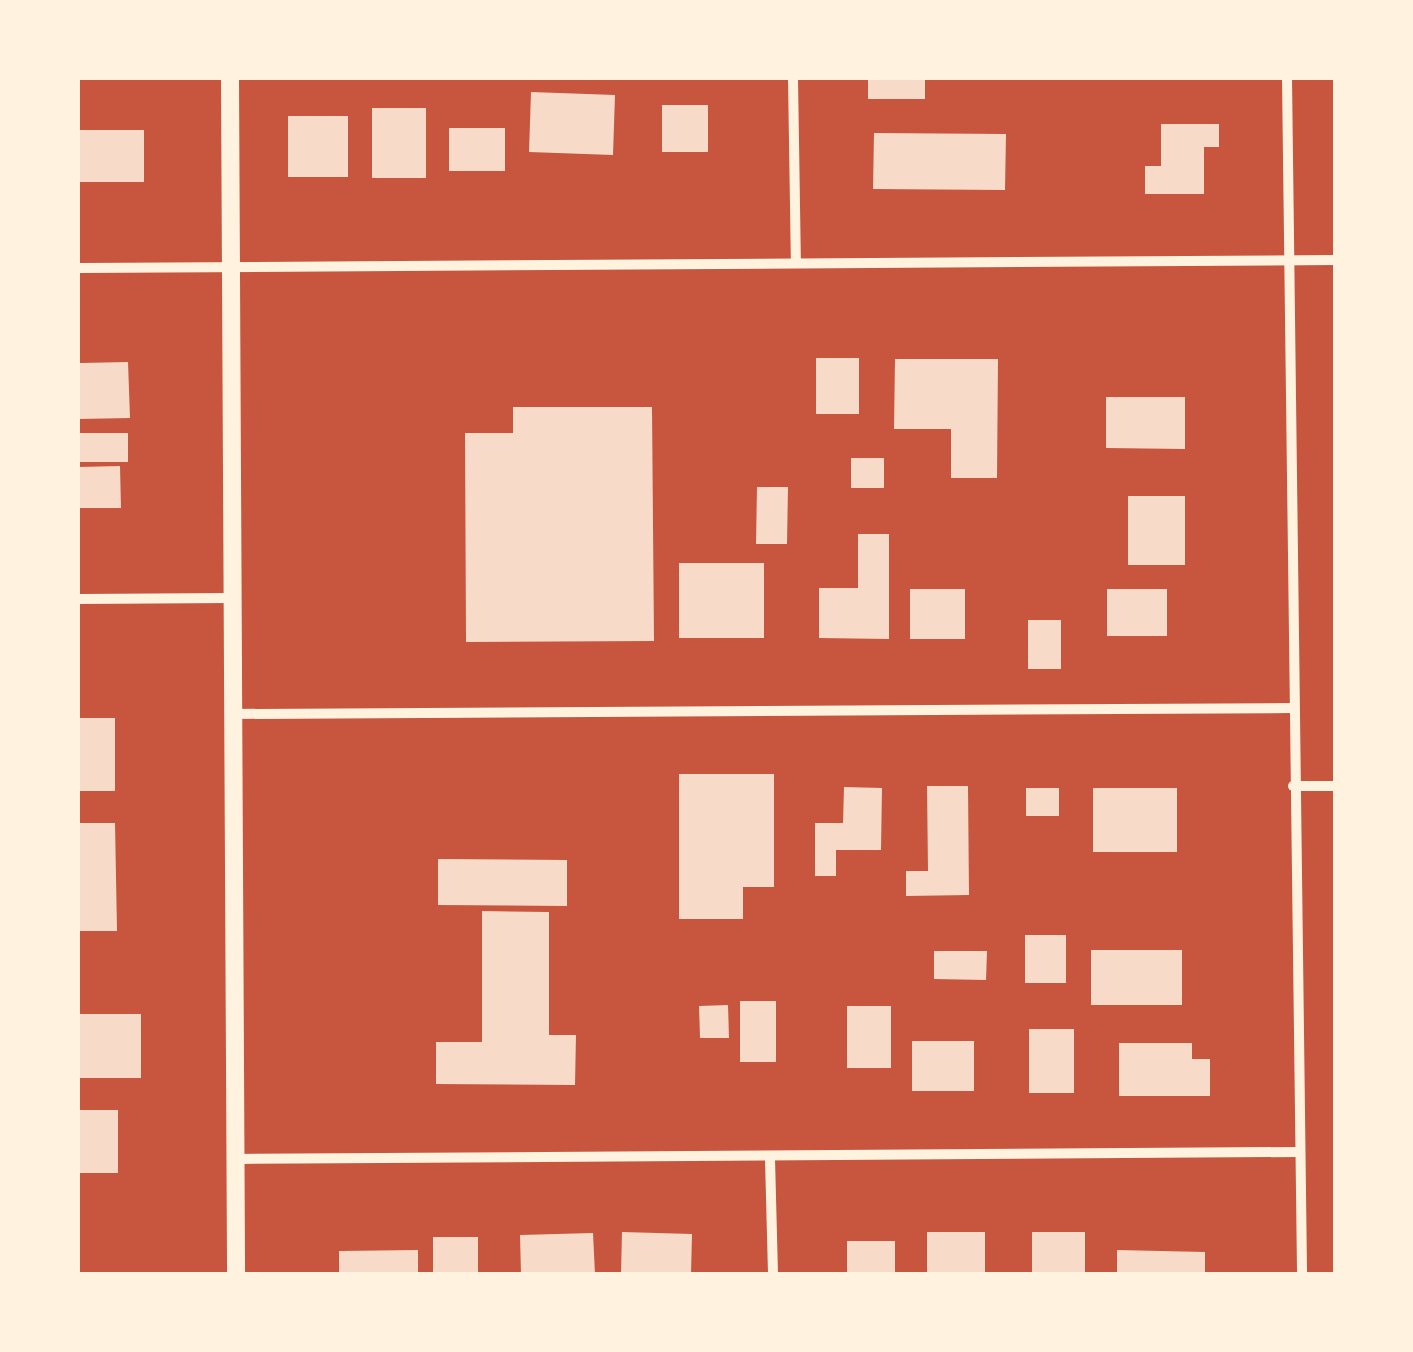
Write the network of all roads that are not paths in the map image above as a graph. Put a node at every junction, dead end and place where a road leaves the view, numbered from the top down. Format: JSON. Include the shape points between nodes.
{"nodes":[{"id":1,"x":230,"y":78,"type":"edge"},
{"id":2,"x":793,"y":78,"type":"edge"},
{"id":3,"x":1287,"y":78,"type":"edge"},
{"id":4,"x":796,"y":260,"type":"junction"},
{"id":5,"x":1289,"y":260,"type":"junction"},
{"id":6,"x":1336,"y":260,"type":"edge"},
{"id":7,"x":231,"y":266,"type":"junction"},
{"id":8,"x":78,"y":268,"type":"edge"},
{"id":9,"x":232,"y":598,"type":"junction"},
{"id":10,"x":78,"y":599,"type":"edge"},
{"id":11,"x":1292,"y":708,"type":"junction"},
{"id":12,"x":232,"y":714,"type":"junction"},
{"id":13,"x":1293,"y":786,"type":"junction"},
{"id":14,"x":1336,"y":786,"type":"edge"},
{"id":15,"x":1299,"y":1152,"type":"junction"},
{"id":16,"x":235,"y":1159,"type":"junction"},
{"id":17,"x":770,"y":1159,"type":"junction"},
{"id":18,"x":236,"y":1274,"type":"edge"},
{"id":19,"x":773,"y":1274,"type":"edge"},
{"id":20,"x":1302,"y":1274,"type":"edge"}],
"edges":[{"from":1,"to":7,"type":"street"},
{"from":2,"to":4,"type":"street"},
{"from":3,"to":5,"type":"street"},
{"from":4,"to":5,"type":"street"},
{"from":4,"to":7,"type":"street"},
{"from":5,"to":6,"type":"street"},
{"from":5,"to":11,"type":"street"},
{"from":7,"to":8,"type":"street"},
{"from":7,"to":9,"type":"street"},
{"from":9,"to":10,"type":"street"},
{"from":9,"to":12,"type":"street"},
{"from":11,"to":12,"type":"street"},
{"from":11,"to":13,"type":"street"},
{"from":12,"to":16,"type":"street"},
{"from":13,"to":14,"type":"street"},
{"from":13,"to":15,"type":"street"},
{"from":15,"to":17,"type":"street"},
{"from":15,"to":20,"type":"street"},
{"from":16,"to":17,"type":"street"},
{"from":16,"to":18,"type":"street"},
{"from":17,"to":19,"type":"street"}]}
